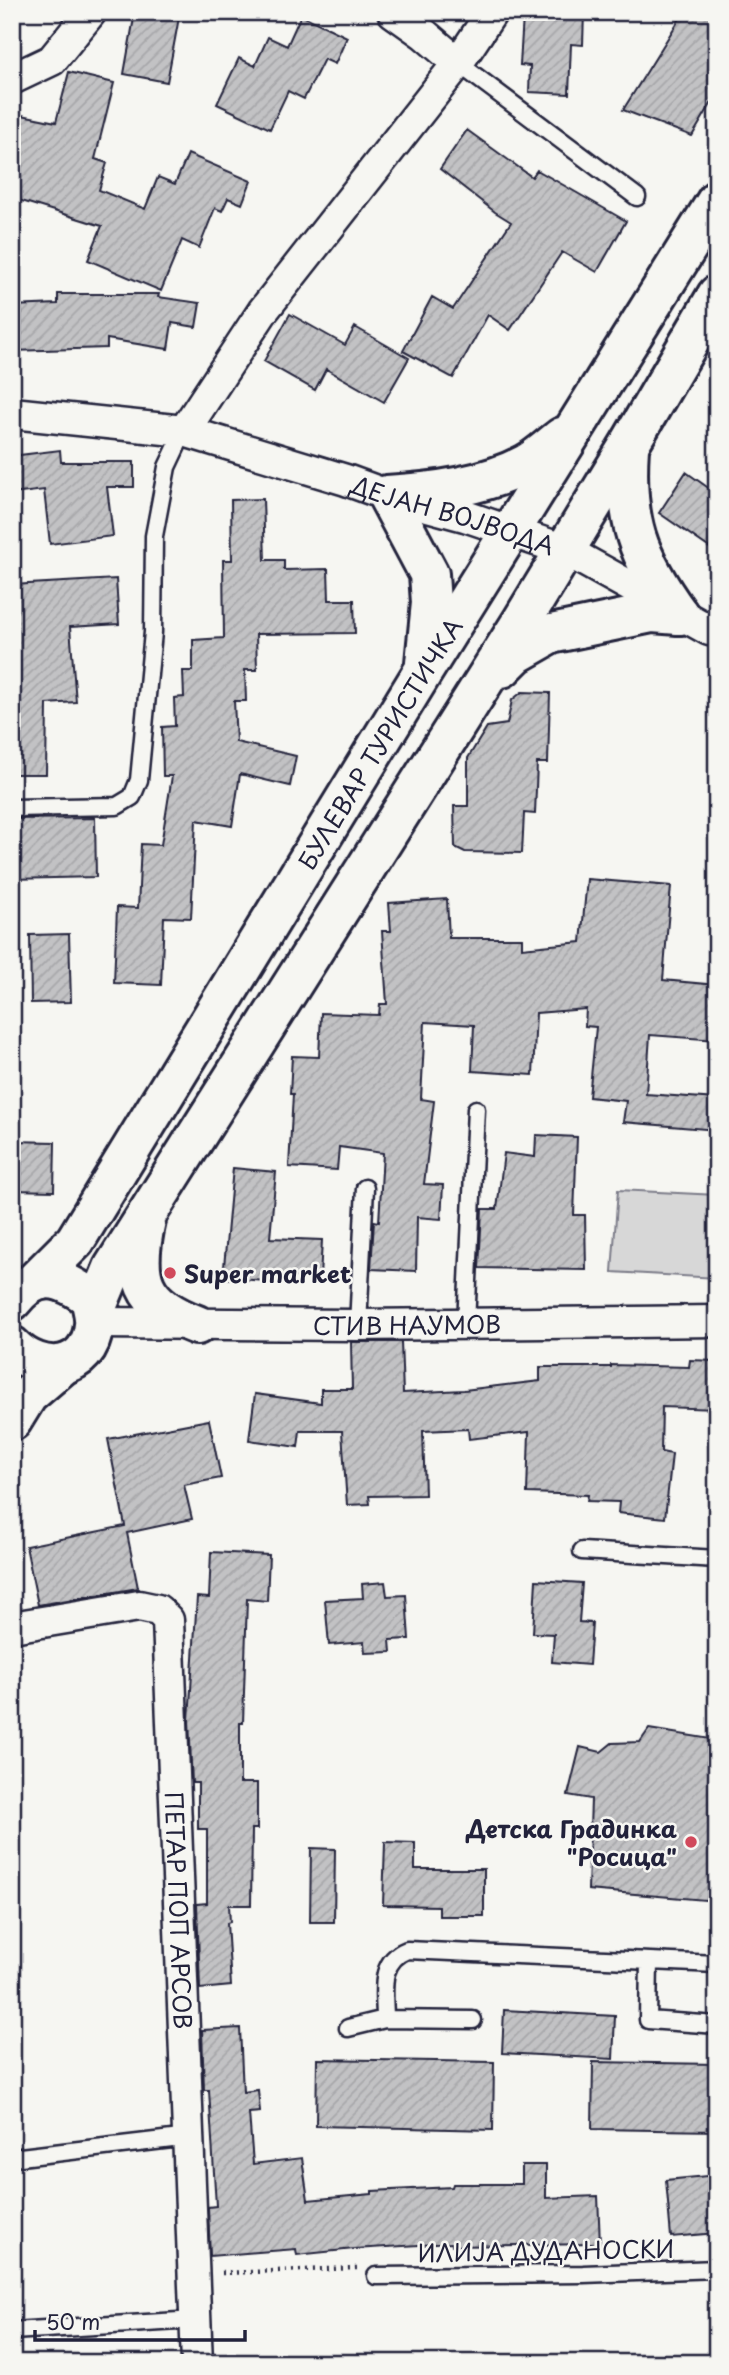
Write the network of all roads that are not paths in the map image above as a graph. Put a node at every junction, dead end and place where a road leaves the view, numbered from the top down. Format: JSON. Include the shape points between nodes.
{"nodes":[{"id":1,"x":91,"y":12,"type":"edge"},
{"id":2,"x":393,"y":12,"type":"edge"},
{"id":3,"x":492,"y":12,"type":"edge"},
{"id":4,"x":458,"y":63,"type":"junction"},
{"id":5,"x":12,"y":79,"type":"edge"},
{"id":6,"x":637,"y":197,"type":"dead end"},
{"id":7,"x":717,"y":200,"type":"edge"},
{"id":8,"x":717,"y":295,"type":"edge"},
{"id":9,"x":12,"y":413,"type":"edge"},
{"id":10,"x":580,"y":423,"type":"junction"},
{"id":11,"x":184,"y":431,"type":"junction"},
{"id":12,"x":629,"y":445,"type":"junction"},
{"id":13,"x":387,"y":495,"type":"junction"},
{"id":14,"x":512,"y":531,"type":"junction"},
{"id":15,"x":565,"y":550,"type":"junction"},
{"id":16,"x":694,"y":622,"type":"junction"},
{"id":17,"x":425,"y":670,"type":"junction"},
{"id":18,"x":472,"y":698,"type":"junction"},
{"id":19,"x":12,"y":808,"type":"edge"},
{"id":20,"x":477,"y":1109,"type":"dead end"},
{"id":21,"x":365,"y":1188,"type":"dead end"},
{"id":22,"x":148,"y":1211,"type":"junction"},
{"id":23,"x":20,"y":1291,"type":"edge"},
{"id":24,"x":717,"y":1321,"type":"edge"},
{"id":25,"x":466,"y":1324,"type":"junction"},
{"id":26,"x":197,"y":1325,"type":"junction"},
{"id":27,"x":358,"y":1325,"type":"junction"},
{"id":28,"x":84,"y":1338,"type":"junction"},
{"id":29,"x":12,"y":1346,"type":"edge"},
{"id":30,"x":12,"y":1421,"type":"edge"},
{"id":31,"x":582,"y":1551,"type":"dead end"},
{"id":32,"x":717,"y":1559,"type":"edge"},
{"id":33,"x":12,"y":1627,"type":"edge"},
{"id":34,"x":649,"y":1961,"type":"junction"},
{"id":35,"x":717,"y":1964,"type":"edge"},
{"id":36,"x":385,"y":2019,"type":"junction"},
{"id":37,"x":473,"y":2020,"type":"dead end"},
{"id":38,"x":717,"y":2025,"type":"edge"},
{"id":39,"x":348,"y":2028,"type":"dead end"},
{"id":40,"x":188,"y":2137,"type":"junction"},
{"id":41,"x":12,"y":2158,"type":"edge"},
{"id":42,"x":717,"y":2269,"type":"edge"},
{"id":43,"x":376,"y":2276,"type":"road end"},
{"id":44,"x":196,"y":2320,"type":"junction"},
{"id":45,"x":12,"y":2331,"type":"edge"},
{"id":46,"x":197,"y":2363,"type":"edge"}],
"edges":[{"from":1,"to":5,"type":"street","via":[[52,60]]},
{"from":2,"to":4,"type":"street"},
{"from":3,"to":4,"type":"street"},
{"from":4,"to":6,"type":"lane"},
{"from":4,"to":11,"type":"street","via":[[263,311]]},
{"from":7,"to":10,"type":"main road","name":"БУЛЕВАР ТУРИСТИЧКА"},
{"from":8,"to":12,"type":"main road"},
{"from":9,"to":11,"type":"street","name":"ДЕЈАН ВОЈВОДА"},
{"from":10,"to":13,"type":"main road","via":[[528,463],[489,480]]},
{"from":10,"to":14,"type":"main road","name":"БУЛЕВАР ТУРИСТИЧКА"},
{"from":11,"to":13,"type":"street","name":"ДЕЈАН ВОЈВОДА"},
{"from":11,"to":19,"type":"lane","via":[[167,467],[154,536],[153,632],[139,780],[132,797],[117,806]]},
{"from":12,"to":15,"type":"main road"},
{"from":12,"to":16,"type":"main road","via":[[627,477],[634,532],[643,558],[655,581]]},
{"from":13,"to":14,"type":"street","name":"ДЕЈАН ВОЈВОДА"},
{"from":13,"to":17,"type":"main road","via":[[429,574]]},
{"from":14,"to":15,"type":"street","name":"ДЕЈАН ВОЈВОДА"},
{"from":14,"to":17,"type":"main road","name":"БУЛЕВАР ТУРИСТИЧКА"},
{"from":15,"to":16,"type":"street","name":"ДЕЈАН ВОЈВОДА"},
{"from":15,"to":18,"type":"main road"},
{"from":16,"to":18,"type":"main road","via":[[652,613],[551,634],[516,654]]},
{"from":17,"to":23,"type":"main road","name":"БУЛЕВАР ТУРИСТИЧКА","via":[[75,1241]]},
{"from":18,"to":22,"type":"main road"},
{"from":20,"to":25,"type":"lane"},
{"from":21,"to":27,"type":"lane"},
{"from":22,"to":26,"type":"main road","via":[[140,1265],[146,1289],[174,1317]]},
{"from":22,"to":28,"type":"main road","via":[[113,1268]]},
{"from":23,"to":28,"type":"main road","via":[[52,1278],[68,1282],[90,1298]]},
{"from":24,"to":25,"type":"street","name":"СТИВ НАУМОВ"},
{"from":25,"to":27,"type":"street","name":"СТИВ НАУМОВ"},
{"from":26,"to":27,"type":"street","name":"СТИВ НАУМОВ"},
{"from":26,"to":28,"type":"street","name":"СТИВ НАУМОВ"},
{"from":28,"to":29,"type":"main road","via":[[44,1366]]},
{"from":28,"to":30,"type":"main road","via":[[28,1395]]},
{"from":31,"to":32,"type":"lane"},
{"from":33,"to":40,"type":"street","name":"ПЕТАР ПОП АРСОВ","via":[[139,1606],[158,1610],[168,1620]]},
{"from":34,"to":35,"type":"lane"},
{"from":34,"to":36,"type":"lane","via":[[407,1951],[395,1955],[386,1969]]},
{"from":34,"to":38,"type":"lane","via":[[648,2020]]},
{"from":36,"to":37,"type":"lane"},
{"from":36,"to":39,"type":"lane"},
{"from":40,"to":41,"type":"lane"},
{"from":40,"to":44,"type":"street","name":"ПЕТАР ПОП АРСОВ"},
{"from":42,"to":43,"type":"lane","name":"ИЛИЈА ДУДАНОСКИ"},
{"from":44,"to":45,"type":"lane"},
{"from":44,"to":46,"type":"street","name":"ПЕТАР ПОП АРСОВ"}]}
